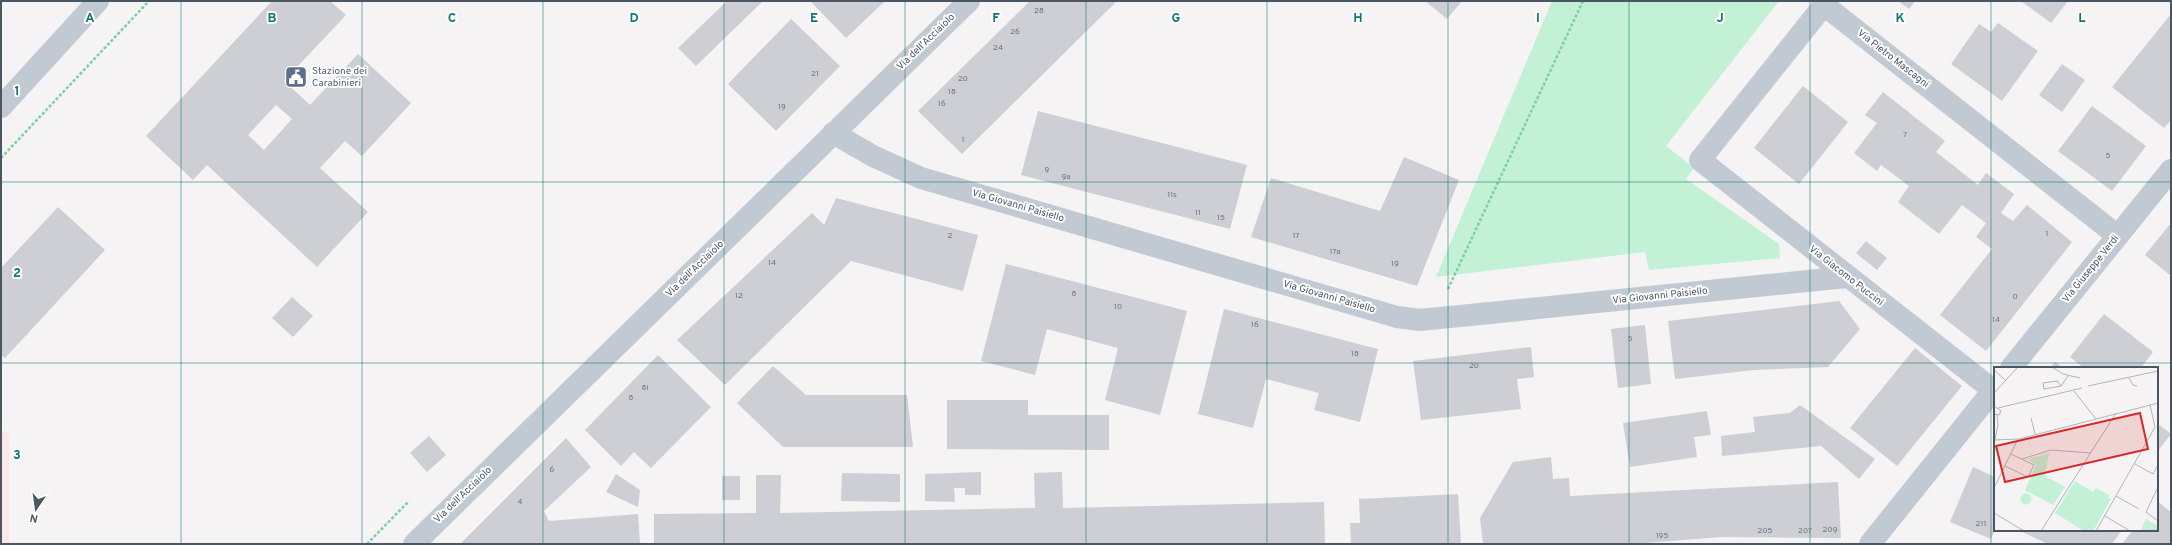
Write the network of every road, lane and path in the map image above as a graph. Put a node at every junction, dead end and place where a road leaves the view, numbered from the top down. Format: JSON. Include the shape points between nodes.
{"nodes":[{"id":1,"x":98,"y":1,"type":"edge"},
{"id":2,"x":149,"y":1,"type":"edge"},
{"id":3,"x":969,"y":1,"type":"edge"},
{"id":4,"x":1582,"y":1,"type":"edge"},
{"id":5,"x":1,"y":107,"type":"edge"},
{"id":6,"x":832,"y":133,"type":"junction"},
{"id":7,"x":1,"y":158,"type":"edge"},
{"id":8,"x":1700,"y":160,"type":"joint"},
{"id":9,"x":2171,"y":170,"type":"edge"},
{"id":10,"x":2118,"y":236,"type":"junction"},
{"id":11,"x":1848,"y":277,"type":"junction"},
{"id":12,"x":1435,"y":318,"type":"junction"},
{"id":13,"x":2012,"y":367,"type":"edge"},
{"id":14,"x":1994,"y":389,"type":"edge"},
{"id":15,"x":409,"y":501,"type":"dead end"},
{"id":16,"x":418,"y":542,"type":"edge"},
{"id":17,"x":367,"y":544,"type":"edge"},
{"id":18,"x":1870,"y":544,"type":"edge"}],
"edges":[{"from":1,"to":5,"type":"street"},
{"from":2,"to":7,"type":"path"},
{"from":3,"to":6,"type":"street","name":"Via dell'Acciaiolo"},
{"from":4,"to":12,"type":"path"},
{"from":6,"to":12,"type":"street","name":"Via Giovanni Paisiello","via":[[873,156],[921,178],[1397,317],[1420,320]]},
{"from":6,"to":16,"type":"street","name":"Via dell'Acciaiolo"},
{"from":8,"to":10,"type":"street","name":"Via Pietro Mascagni","via":[[1824,5]]},
{"from":8,"to":11,"type":"street","name":"Via Giacomo Puccini"},
{"from":9,"to":10,"type":"street","name":"Via Giuseppe Verdi"},
{"from":10,"to":13,"type":"street","name":"Via Giuseppe Verdi"},
{"from":11,"to":12,"type":"street","name":"Via Giovanni Paisiello"},
{"from":11,"to":14,"type":"street","name":"Via Giacomo Puccini"},
{"from":14,"to":18,"type":"street"},
{"from":15,"to":17,"type":"path"}]}
